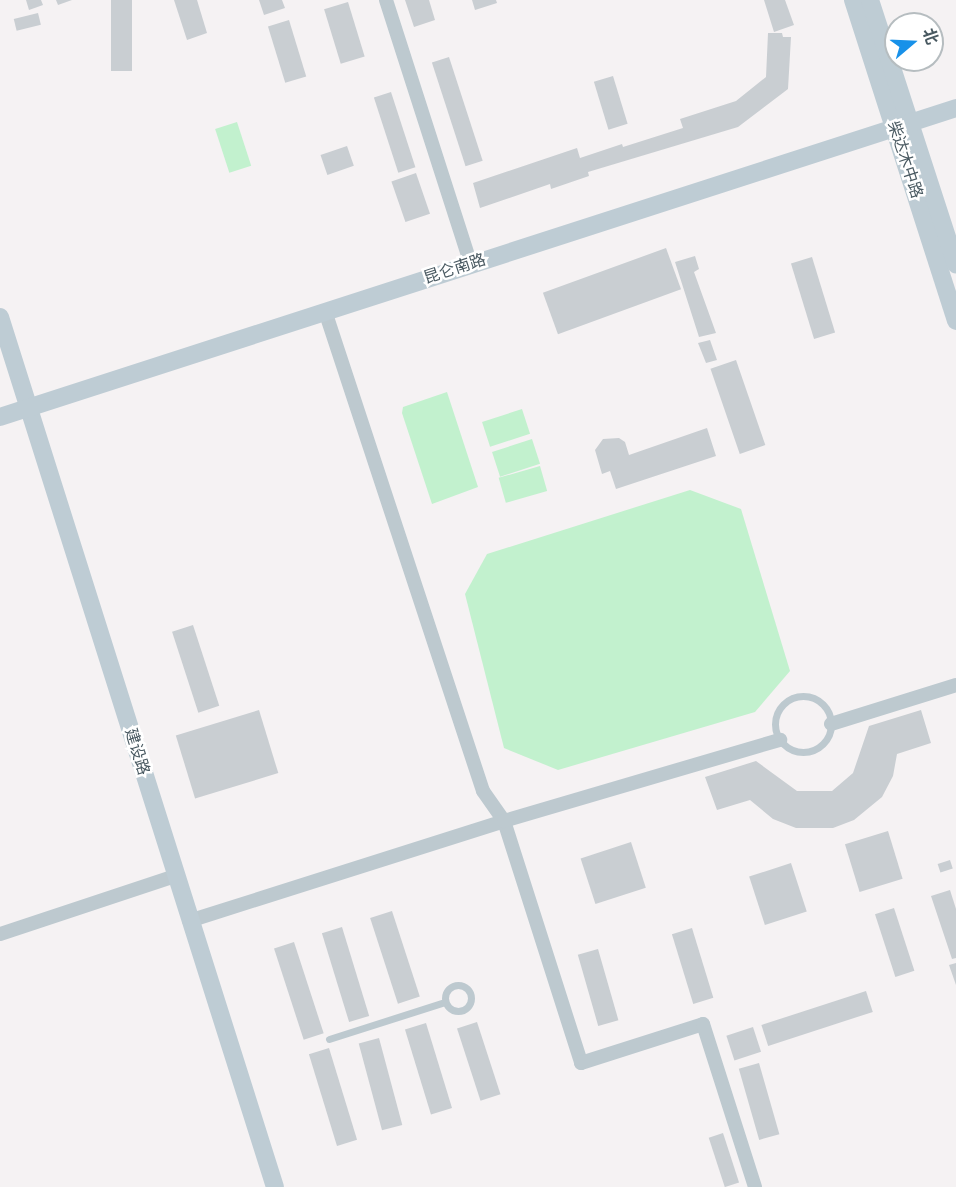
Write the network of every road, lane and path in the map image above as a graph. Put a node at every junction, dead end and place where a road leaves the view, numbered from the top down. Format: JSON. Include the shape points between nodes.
{"nodes":[{"id":1,"x":386,"y":0,"type":"edge"},
{"id":2,"x":853,"y":0,"type":"edge"},
{"id":3,"x":870,"y":0,"type":"edge"},
{"id":4,"x":956,"y":108,"type":"edge"},
{"id":5,"x":902,"y":126,"type":"junction"},
{"id":6,"x":956,"y":264,"type":"edge"},
{"id":7,"x":471,"y":265,"type":"junction"},
{"id":8,"x":325,"y":311,"type":"junction"},
{"id":9,"x":0,"y":317,"type":"edge"},
{"id":10,"x":956,"y":321,"type":"edge"},
{"id":11,"x":30,"y":407,"type":"junction"},
{"id":12,"x":0,"y":417,"type":"edge"},
{"id":13,"x":956,"y":685,"type":"edge"},
{"id":14,"x":831,"y":724,"type":"junction"},
{"id":15,"x":780,"y":740,"type":"junction"},
{"id":16,"x":504,"y":821,"type":"junction"},
{"id":17,"x":175,"y":876,"type":"junction"},
{"id":18,"x":189,"y":921,"type":"junction"},
{"id":19,"x":0,"y":934,"type":"edge"},
{"id":20,"x":445,"y":1002,"type":"junction"},
{"id":21,"x":329,"y":1039,"type":"dead end"},
{"id":22,"x":275,"y":1187,"type":"edge"},
{"id":23,"x":755,"y":1187,"type":"edge"}],
"edges":[{"from":1,"to":7,"type":"street"},
{"from":2,"to":5,"type":"main road","name":"柴达木中路"},
{"from":3,"to":5,"type":"main road","name":"柴达木中路"},
{"from":4,"to":5,"type":"main road","name":"昆仑南路"},
{"from":5,"to":6,"type":"main road","name":"柴达木中路"},
{"from":5,"to":7,"type":"main road","name":"昆仑南路"},
{"from":5,"to":10,"type":"main road","name":"柴达木中路"},
{"from":7,"to":8,"type":"main road","name":"昆仑南路"},
{"from":8,"to":11,"type":"main road","name":"昆仑南路"},
{"from":8,"to":16,"type":"street","via":[[483,791]]},
{"from":9,"to":11,"type":"main road","name":"建设路"},
{"from":11,"to":12,"type":"main road","name":"昆仑南路"},
{"from":11,"to":17,"type":"main road","name":"建设路"},
{"from":13,"to":14,"type":"street"},
{"from":14,"to":15,"type":"lane","via":[[829,737],[812,752],[790,750]]},
{"from":14,"to":15,"type":"lane","via":[[825,706],[816,698],[794,697],[778,711],[775,722]]},
{"from":15,"to":16,"type":"street"},
{"from":16,"to":18,"type":"street"},
{"from":16,"to":23,"type":"street","via":[[581,1063],[703,1024]]},
{"from":17,"to":18,"type":"main road","name":"建设路"},
{"from":17,"to":19,"type":"street"},
{"from":18,"to":22,"type":"main road","name":"建设路"},
{"from":20,"to":20,"type":"lane","via":[[451,1010],[462,1011],[470,1005],[471,995],[464,986],[454,985],[446,992]]},
{"from":20,"to":21,"type":"lane"}]}
